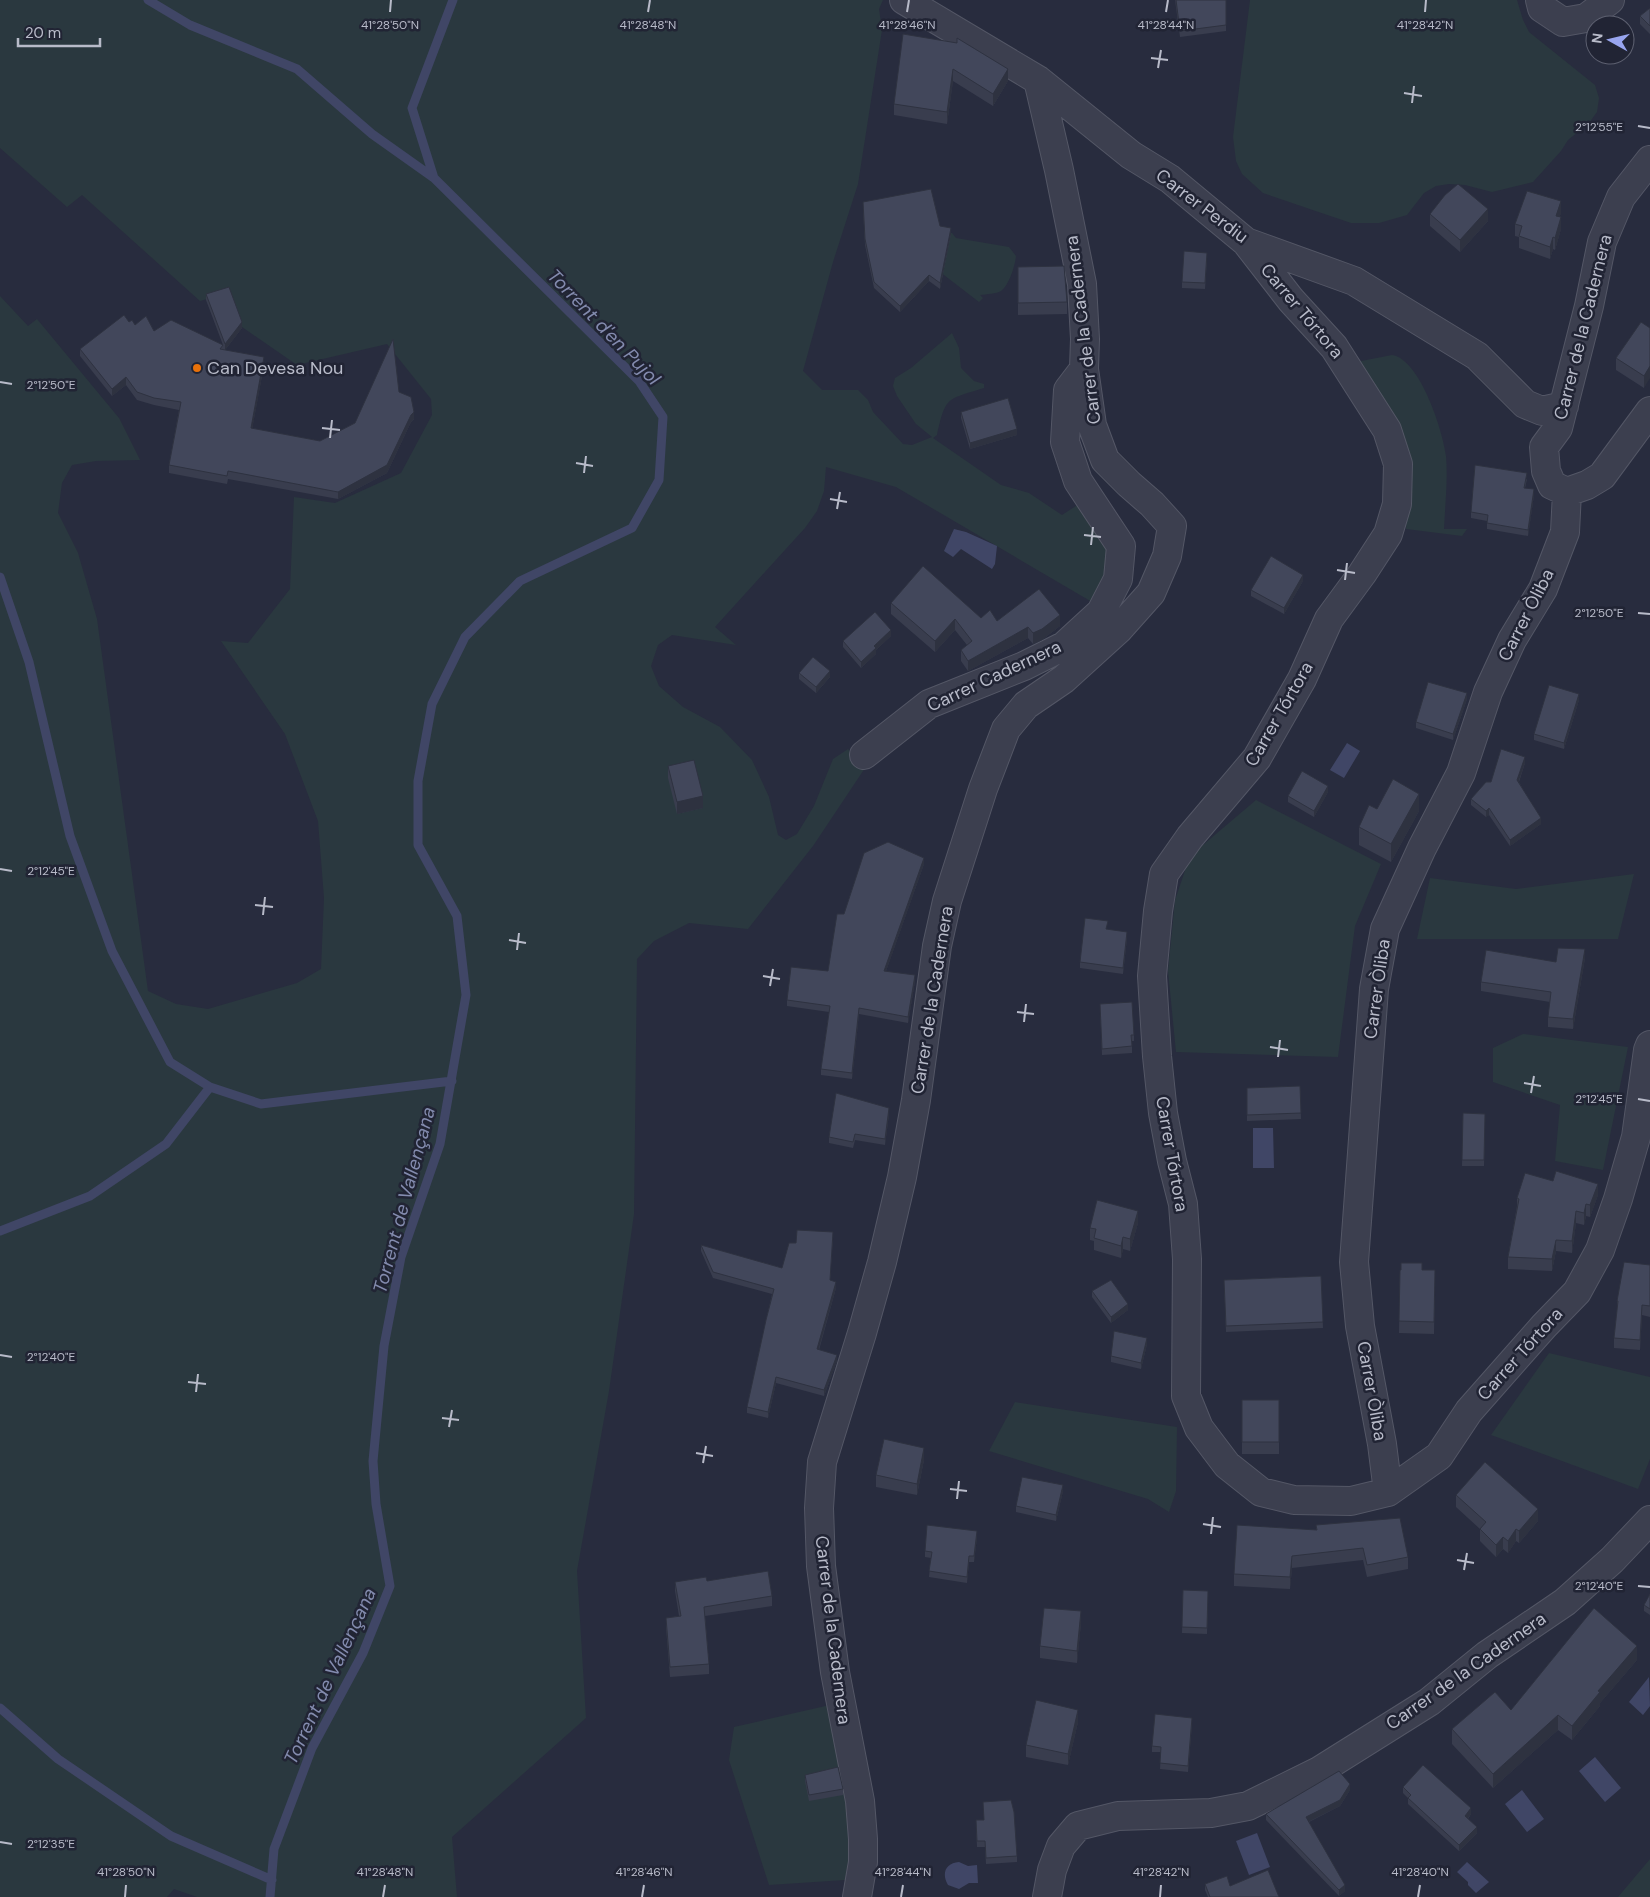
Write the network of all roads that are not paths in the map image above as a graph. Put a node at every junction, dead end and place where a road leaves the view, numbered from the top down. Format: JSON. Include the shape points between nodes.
{"nodes":[{"id":1,"x":904,"y":0,"type":"edge"},
{"id":2,"x":1540,"y":0,"type":"edge"},
{"id":3,"x":1610,"y":0,"type":"edge"},
{"id":4,"x":1038,"y":80,"type":"junction"},
{"id":5,"x":1650,"y":160,"type":"edge"},
{"id":6,"x":1246,"y":242,"type":"junction"},
{"id":7,"x":1084,"y":370,"type":"junction"},
{"id":8,"x":1564,"y":406,"type":"junction"},
{"id":9,"x":1650,"y":411,"type":"edge"},
{"id":10,"x":1567,"y":492,"type":"junction"},
{"id":11,"x":864,"y":755,"type":"dead end"},
{"id":12,"x":1650,"y":1045,"type":"edge"},
{"id":13,"x":1388,"y":1492,"type":"junction"},
{"id":14,"x":1650,"y":1520,"type":"edge"},
{"id":15,"x":857,"y":1897,"type":"edge"},
{"id":16,"x":1047,"y":1897,"type":"edge"}],
"edges":[{"from":1,"to":4,"type":"street","name":"Carrer Perdiu"},
{"from":2,"to":3,"type":"street","via":[[1542,8],[1563,22],[1586,18]]},
{"from":4,"to":6,"type":"street","name":"Carrer Perdiu","via":[[1131,156],[1170,179]]},
{"from":4,"to":7,"type":"street","name":"Carrer de la Cadernera","via":[[1082,284],[1086,338]]},
{"from":5,"to":8,"type":"street","name":"Carrer de la Cadernera","via":[[1621,197],[1602,242]]},
{"from":6,"to":8,"type":"street","name":"Carrer Perdiu","via":[[1354,281],[1477,356],[1525,404],[1542,411]]},
{"from":6,"to":13,"type":"street","name":"Carrer Tórtora","via":[[1291,300],[1334,347],[1387,430],[1398,464],[1397,504],[1388,534],[1329,619],[1302,678],[1257,758],[1190,836],[1164,874],[1152,976],[1163,1113],[1183,1204],[1187,1258],[1186,1396],[1199,1428],[1227,1466],[1261,1492],[1294,1500],[1351,1501]]},
{"from":7,"to":11,"type":"street","name":"Carrer Cadernera","via":[[1068,390],[1065,442],[1078,481],[1121,546],[1118,579],[1101,612],[1064,646],[1024,666],[929,704]]},
{"from":7,"to":15,"type":"street","name":"Carrer de la Cadernera","via":[[1092,425],[1105,460],[1172,526],[1167,556],[1151,593],[1118,630],[1064,679],[1026,705],[1006,729],[947,902],[937,946],[902,1177],[865,1324],[822,1462],[819,1508],[821,1566],[835,1672],[860,1800],[863,1862]]},
{"from":8,"to":10,"type":"street","name":"Carrer de la Cadernera","via":[[1558,428],[1544,448],[1546,472],[1552,485]]},
{"from":9,"to":10,"type":"street","via":[[1602,476]]},
{"from":10,"to":13,"type":"street","name":"Carrer Òliba","via":[[1564,532],[1542,589],[1512,640],[1488,692],[1461,773],[1385,929],[1374,989],[1354,1262],[1360,1326]]},
{"from":12,"to":13,"type":"street","name":"Carrer Tórtora","via":[[1636,1137],[1618,1199],[1600,1250],[1577,1292],[1469,1411],[1439,1456]]},
{"from":14,"to":16,"type":"street","name":"Carrer de la Cadernera","via":[[1565,1602],[1487,1655],[1429,1702],[1319,1771],[1248,1806],[1211,1814],[1118,1816],[1078,1826],[1061,1846]]}]}
